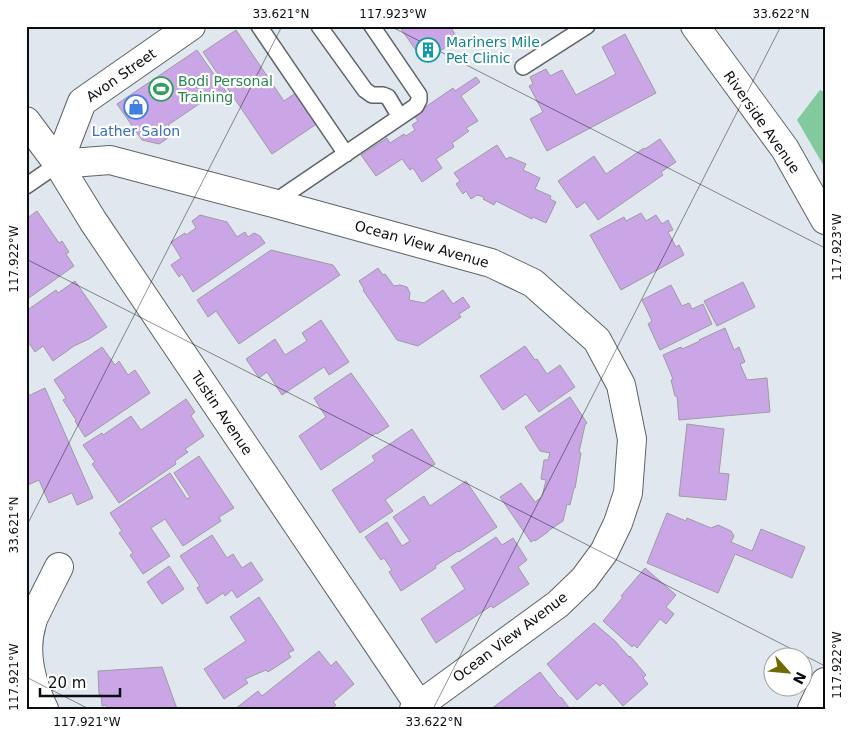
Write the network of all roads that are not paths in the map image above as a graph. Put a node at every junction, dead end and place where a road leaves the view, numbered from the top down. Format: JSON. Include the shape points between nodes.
{"nodes":[{"id":1,"x":191,"y":26,"type":"edge"},
{"id":2,"x":259,"y":26,"type":"edge"},
{"id":3,"x":319,"y":26,"type":"edge"},
{"id":4,"x":372,"y":26,"type":"edge"},
{"id":5,"x":587,"y":26,"type":"edge"},
{"id":6,"x":695,"y":26,"type":"edge"},
{"id":7,"x":523,"y":67,"type":"dead end"},
{"id":8,"x":400,"y":117,"type":"junction"},
{"id":9,"x":26,"y":121,"type":"edge"},
{"id":10,"x":346,"y":154,"type":"junction"},
{"id":11,"x":58,"y":164,"type":"junction"},
{"id":12,"x":26,"y":186,"type":"edge"},
{"id":13,"x":272,"y":203,"type":"junction"},
{"id":14,"x":825,"y":220,"type":"edge"},
{"id":15,"x":59,"y":567,"type":"dead end"},
{"id":16,"x":825,"y":682,"type":"edge"},
{"id":17,"x":417,"y":707,"type":"edge"},
{"id":18,"x":44,"y":709,"type":"edge"},
{"id":19,"x":812,"y":709,"type":"edge"}],
"edges":[{"from":1,"to":11,"type":"street","name":"Avon Street","via":[[82,102]]},
{"from":2,"to":10,"type":"lane"},
{"from":3,"to":8,"type":"lane","via":[[365,90],[372,95],[388,97]]},
{"from":4,"to":8,"type":"lane","via":[[419,95],[416,106]]},
{"from":5,"to":7,"type":"lane"},
{"from":6,"to":14,"type":"street","name":"Riverside Avenue","via":[[785,149]]},
{"from":8,"to":10,"type":"lane"},
{"from":9,"to":11,"type":"street","name":"Tustin Avenue"},
{"from":10,"to":13,"type":"lane"},
{"from":11,"to":12,"type":"lane"},
{"from":11,"to":13,"type":"street","name":"Ocean View Avenue","via":[[110,160]]},
{"from":11,"to":17,"type":"street","name":"Tustin Avenue"},
{"from":13,"to":17,"type":"street","name":"Ocean View Avenue","via":[[491,263],[533,283],[597,340],[621,385],[632,439],[628,493],[604,552],[584,579],[558,604]]},
{"from":15,"to":18,"type":"street","via":[[32,623],[28,646],[29,668]]},
{"from":16,"to":19,"type":"street"}]}
